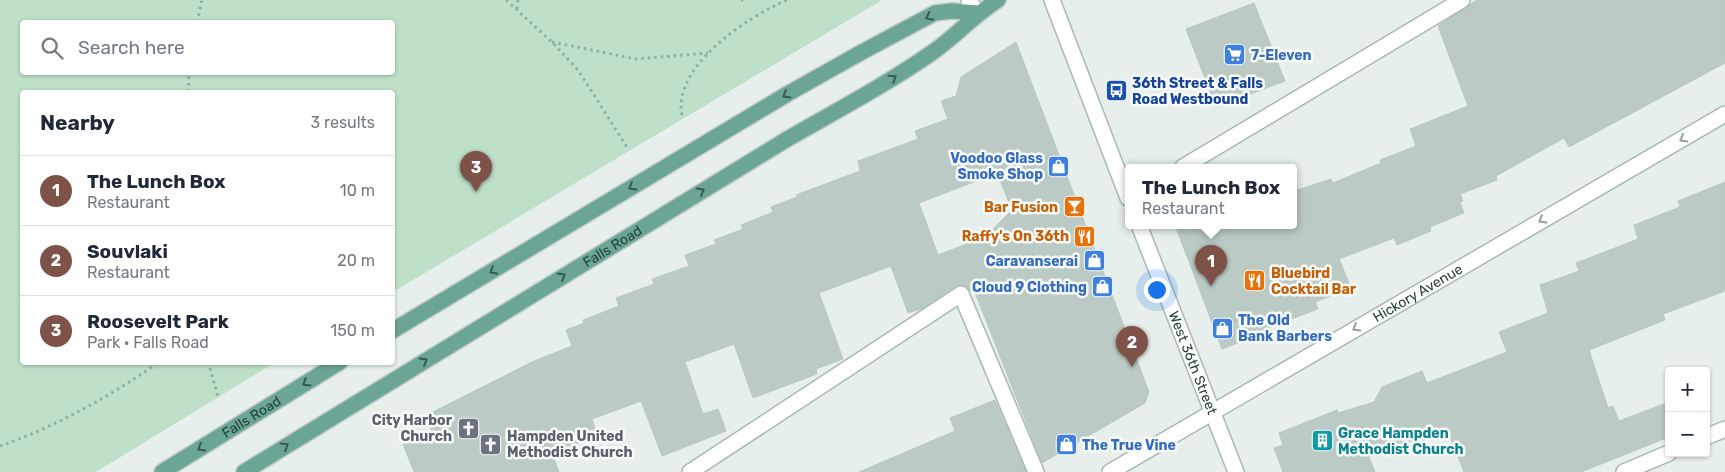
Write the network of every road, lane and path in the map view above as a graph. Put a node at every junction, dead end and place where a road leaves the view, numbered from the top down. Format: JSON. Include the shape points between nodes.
{"nodes":[{"id":1,"x":202,"y":0,"type":"edge"},
{"id":2,"x":506,"y":0,"type":"edge"},
{"id":3,"x":518,"y":0,"type":"edge"},
{"id":4,"x":787,"y":0,"type":"edge"},
{"id":5,"x":998,"y":0,"type":"edge"},
{"id":6,"x":1052,"y":0,"type":"edge"},
{"id":7,"x":1462,"y":0,"type":"edge"},
{"id":8,"x":973,"y":7,"type":"edge"},
{"id":9,"x":517,"y":9,"type":"junction"},
{"id":10,"x":197,"y":20,"type":"edge"},
{"id":11,"x":552,"y":42,"type":"junction"},
{"id":12,"x":709,"y":53,"type":"junction"},
{"id":13,"x":189,"y":75,"type":"edge"},
{"id":14,"x":188,"y":90,"type":"edge"},
{"id":15,"x":1725,"y":114,"type":"edge"},
{"id":16,"x":682,"y":115,"type":"dead end"},
{"id":17,"x":627,"y":148,"type":"dead end"},
{"id":18,"x":1188,"y":164,"type":"edge"},
{"id":19,"x":1125,"y":190,"type":"edge"},
{"id":20,"x":1141,"y":229,"type":"edge"},
{"id":21,"x":395,"y":329,"type":"edge"},
{"id":22,"x":154,"y":365,"type":"edge"},
{"id":23,"x":209,"y":365,"type":"edge"},
{"id":24,"x":335,"y":365,"type":"edge"},
{"id":25,"x":219,"y":398,"type":"dead end"},
{"id":26,"x":1213,"y":411,"type":"junction"},
{"id":27,"x":1725,"y":429,"type":"edge"},
{"id":28,"x":1710,"y":435,"type":"edge"},
{"id":29,"x":0,"y":446,"type":"edge"},
{"id":30,"x":1665,"y":455,"type":"edge"},
{"id":31,"x":162,"y":472,"type":"edge"},
{"id":32,"x":244,"y":472,"type":"edge"},
{"id":33,"x":690,"y":472,"type":"edge"},
{"id":34,"x":1036,"y":472,"type":"edge"},
{"id":35,"x":1110,"y":472,"type":"edge"},
{"id":36,"x":1236,"y":472,"type":"edge"},
{"id":37,"x":1624,"y":472,"type":"edge"}],
"edges":[{"from":1,"to":10,"type":"path"},
{"from":2,"to":9,"type":"path"},
{"from":3,"to":9,"type":"path"},
{"from":4,"to":12,"type":"path","via":[[743,23]]},
{"from":5,"to":8,"type":"main road","name":"Falls Road"},
{"from":6,"to":19,"type":"street"},
{"from":7,"to":18,"type":"street"},
{"from":8,"to":21,"type":"main road","one_way":true,"via":[[935,13],[862,52]]},
{"from":32,"to":8,"type":"main road","name":"Falls Road","one_way":true,"via":[[789,138],[875,89],[962,30]]},
{"from":9,"to":11,"type":"path"},
{"from":11,"to":12,"type":"path","via":[[636,59]]},
{"from":11,"to":17,"type":"path","via":[[578,70]]},
{"from":12,"to":16,"type":"path","via":[[694,71],[686,88],[680,106]]},
{"from":13,"to":14,"type":"path"},
{"from":15,"to":26,"type":"street","name":"Hickory Avenue","one_way":true},
{"from":20,"to":26,"type":"street","name":"West 36th Street"},
{"from":22,"to":29,"type":"path","via":[[93,405],[46,429]]},
{"from":23,"to":25,"type":"path"},
{"from":24,"to":31,"type":"main road","name":"Falls Road","one_way":true},
{"from":26,"to":35,"type":"street","name":"Hickory Avenue"},
{"from":26,"to":36,"type":"street","name":"West 36th Street"},
{"from":27,"to":28,"type":"street"},
{"from":30,"to":37,"type":"street"},
{"from":33,"to":34,"type":"street","via":[[961,294]]}]}
